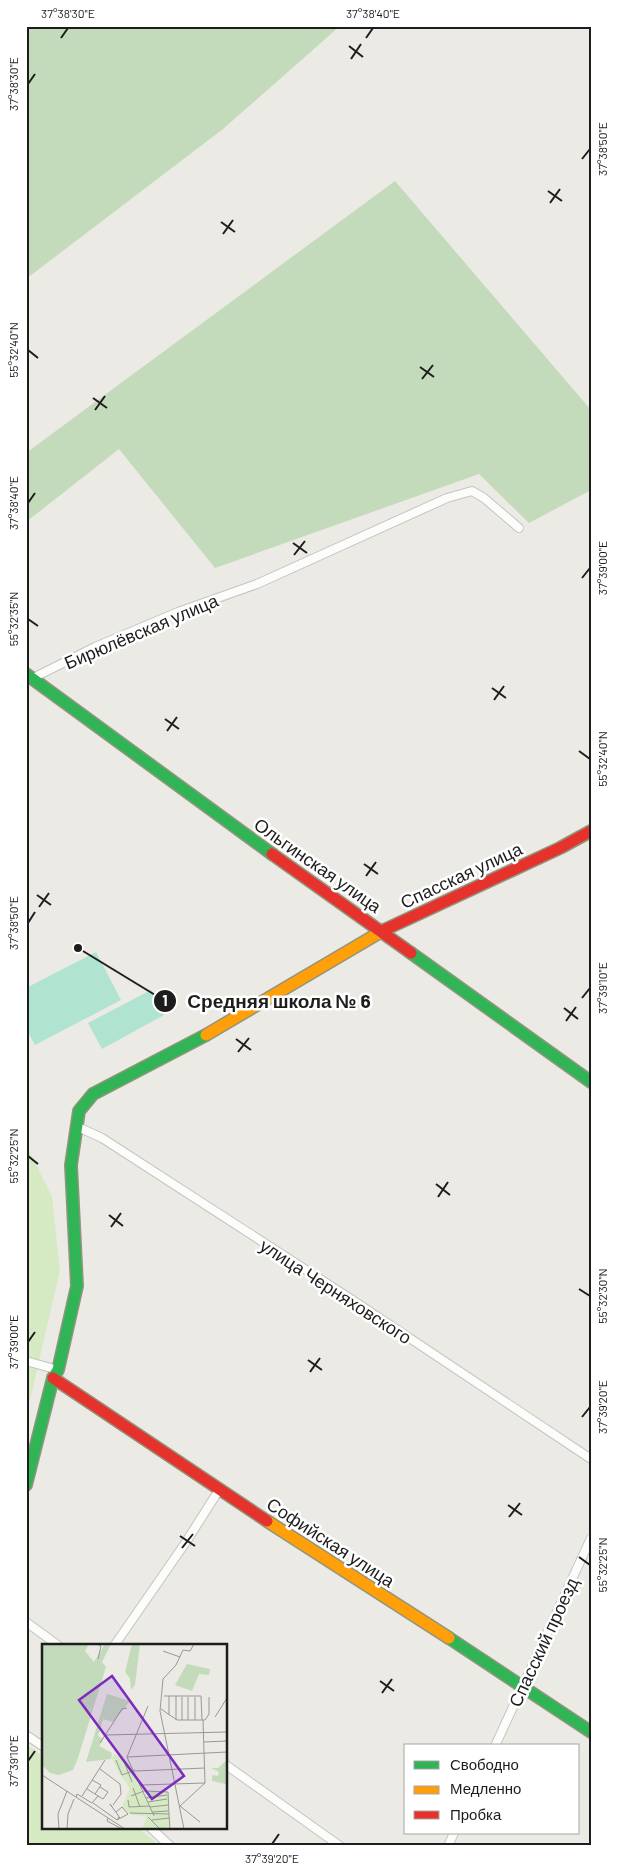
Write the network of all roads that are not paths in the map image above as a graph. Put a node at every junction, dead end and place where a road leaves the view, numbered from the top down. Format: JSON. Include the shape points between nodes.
{"nodes":[{"id":1,"x":519,"y":528,"type":"dead end"},
{"id":2,"x":29,"y":678,"type":"edge"},
{"id":3,"x":591,"y":832,"type":"edge"},
{"id":4,"x":381,"y":932,"type":"junction"},
{"id":5,"x":591,"y":1082,"type":"edge"},
{"id":6,"x":78,"y":1127,"type":"junction"},
{"id":7,"x":26,"y":1361,"type":"edge"},
{"id":8,"x":56,"y":1374,"type":"junction"},
{"id":9,"x":591,"y":1459,"type":"edge"},
{"id":10,"x":26,"y":1485,"type":"edge"},
{"id":11,"x":218,"y":1490,"type":"junction"},
{"id":12,"x":591,"y":1538,"type":"edge"},
{"id":13,"x":26,"y":1622,"type":"edge"},
{"id":14,"x":56,"y":1644,"type":"edge"},
{"id":15,"x":115,"y":1644,"type":"edge"},
{"id":16,"x":523,"y":1686,"type":"junction"},
{"id":17,"x":591,"y":1732,"type":"edge"},
{"id":18,"x":26,"y":1735,"type":"edge"},
{"id":19,"x":496,"y":1744,"type":"edge"},
{"id":20,"x":42,"y":1746,"type":"edge"},
{"id":21,"x":228,"y":1766,"type":"edge"},
{"id":22,"x":153,"y":1830,"type":"edge"},
{"id":23,"x":454,"y":1834,"type":"edge"},
{"id":24,"x":170,"y":1846,"type":"edge"},
{"id":25,"x":340,"y":1846,"type":"edge"},
{"id":26,"x":448,"y":1846,"type":"edge"}],
"edges":[{"from":1,"to":2,"type":"street","name":"Бирюлёвская улица","via":[[472,491],[446,498],[257,584],[178,612]]},
{"from":2,"to":4,"type":"street","name":"Ольгинская улица"},
{"from":3,"to":4,"type":"street","name":"Спасская улица"},
{"from":4,"to":5,"type":"street","name":"Ольгинская улица"},
{"from":4,"to":6,"type":"street","name":"Спасская улица","via":[[229,1023],[93,1094],[79,1111]]},
{"from":6,"to":8,"type":"street","name":"Спасская улица","via":[[71,1164],[77,1286]]},
{"from":6,"to":9,"type":"street","name":"улица Черняховского","via":[[102,1138]]},
{"from":7,"to":8,"type":"street"},
{"from":8,"to":10,"type":"street","name":"Спасская улица"},
{"from":8,"to":11,"type":"street","name":"Софийская улица"},
{"from":11,"to":15,"type":"street"},
{"from":11,"to":16,"type":"street","name":"Софийская улица"},
{"from":12,"to":16,"type":"street","name":"Спасский проезд"},
{"from":13,"to":14,"type":"street"},
{"from":16,"to":17,"type":"street","name":"Софийская улица"},
{"from":16,"to":19,"type":"street","name":"Спасский проезд"},
{"from":18,"to":20,"type":"street"},
{"from":21,"to":25,"type":"street"},
{"from":22,"to":24,"type":"street"},
{"from":23,"to":26,"type":"street"}]}
